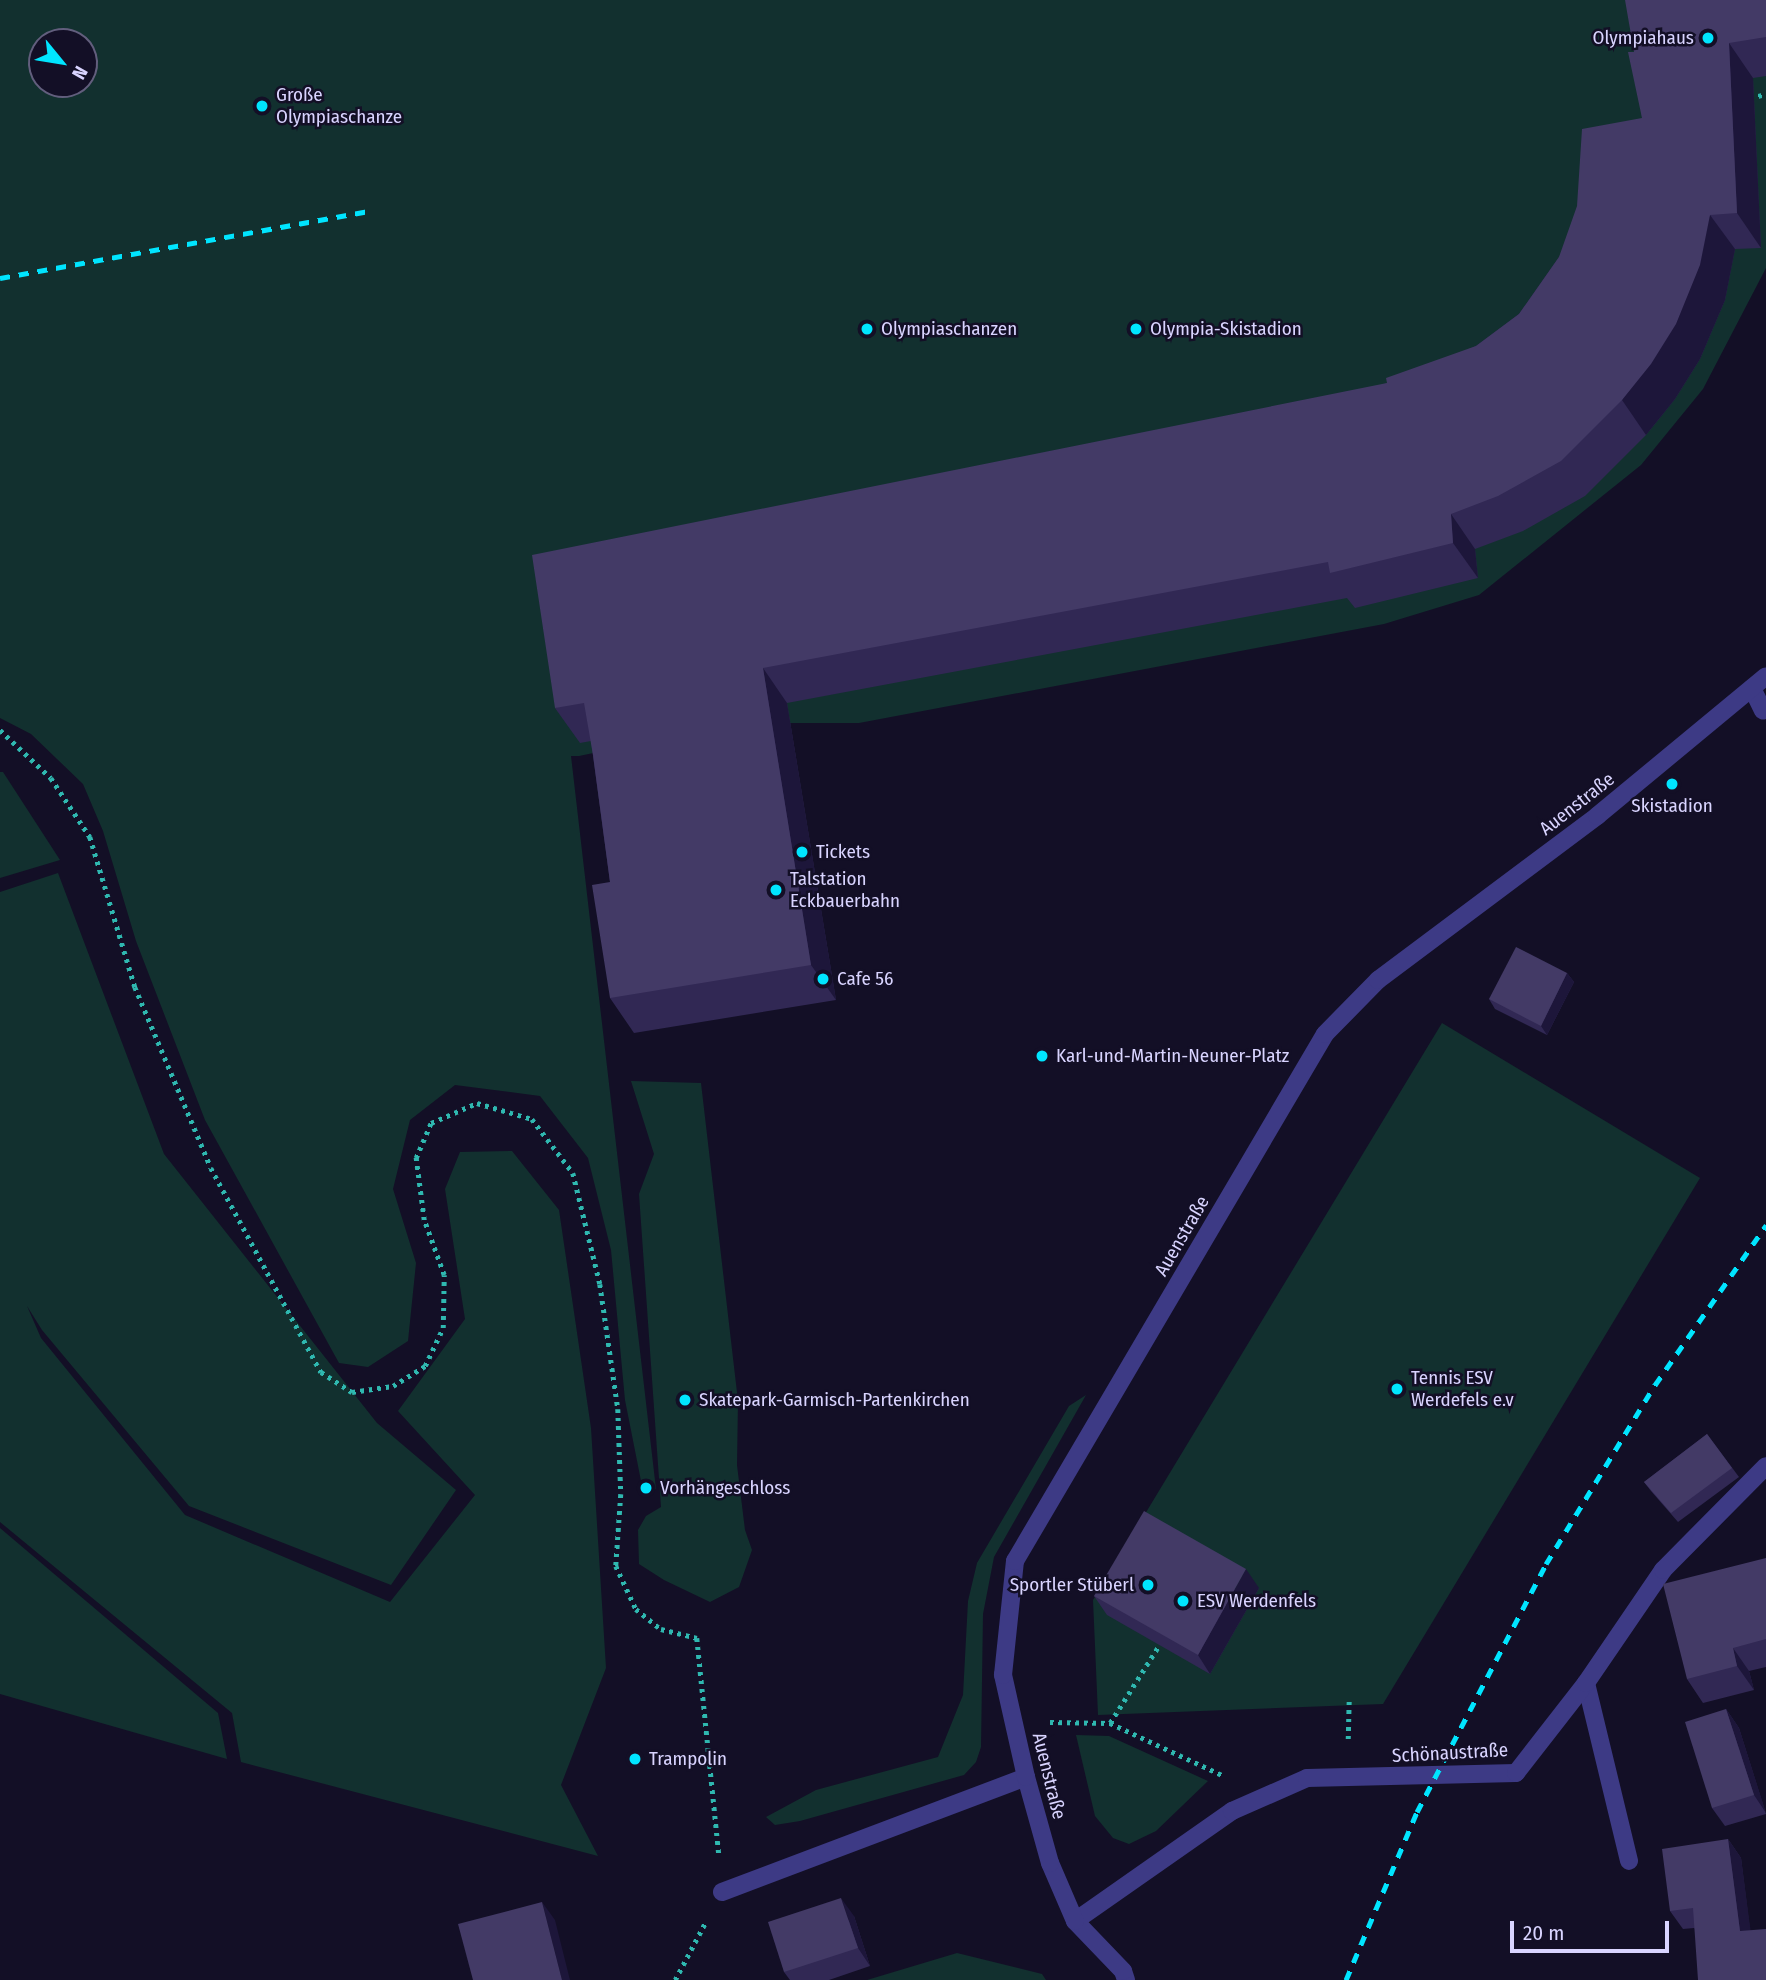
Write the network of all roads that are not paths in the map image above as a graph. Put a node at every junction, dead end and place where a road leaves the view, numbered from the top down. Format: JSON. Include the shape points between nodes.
{"nodes":[{"id":1,"x":1766,"y":676,"type":"edge"},
{"id":2,"x":1752,"y":688,"type":"junction"},
{"id":3,"x":1763,"y":711,"type":"dead end"},
{"id":4,"x":1766,"y":1466,"type":"edge"},
{"id":5,"x":1586,"y":1683,"type":"junction"},
{"id":6,"x":1026,"y":1777,"type":"junction"},
{"id":7,"x":1629,"y":1861,"type":"dead end"},
{"id":8,"x":722,"y":1892,"type":"road end"},
{"id":9,"x":1074,"y":1921,"type":"junction"},
{"id":10,"x":1126,"y":1980,"type":"edge"}],
"edges":[{"from":1,"to":2,"type":"street","name":"Auenstraße"},
{"from":2,"to":3,"type":"street"},
{"from":2,"to":6,"type":"street","name":"Auenstraße","via":[[1587,824],[1378,980],[1325,1034],[1015,1561],[1003,1675]]},
{"from":4,"to":5,"type":"street","name":"Schönaustraße","via":[[1663,1570]]},
{"from":5,"to":7,"type":"street"},
{"from":5,"to":9,"type":"street","name":"Schönaustraße","via":[[1516,1773],[1307,1778],[1232,1811]]},
{"from":6,"to":8,"type":"street"},
{"from":6,"to":9,"type":"street","name":"Auenstraße","via":[[1050,1863]]},
{"from":9,"to":10,"type":"street","name":"Auenstraße","via":[[1123,1971]]}]}
